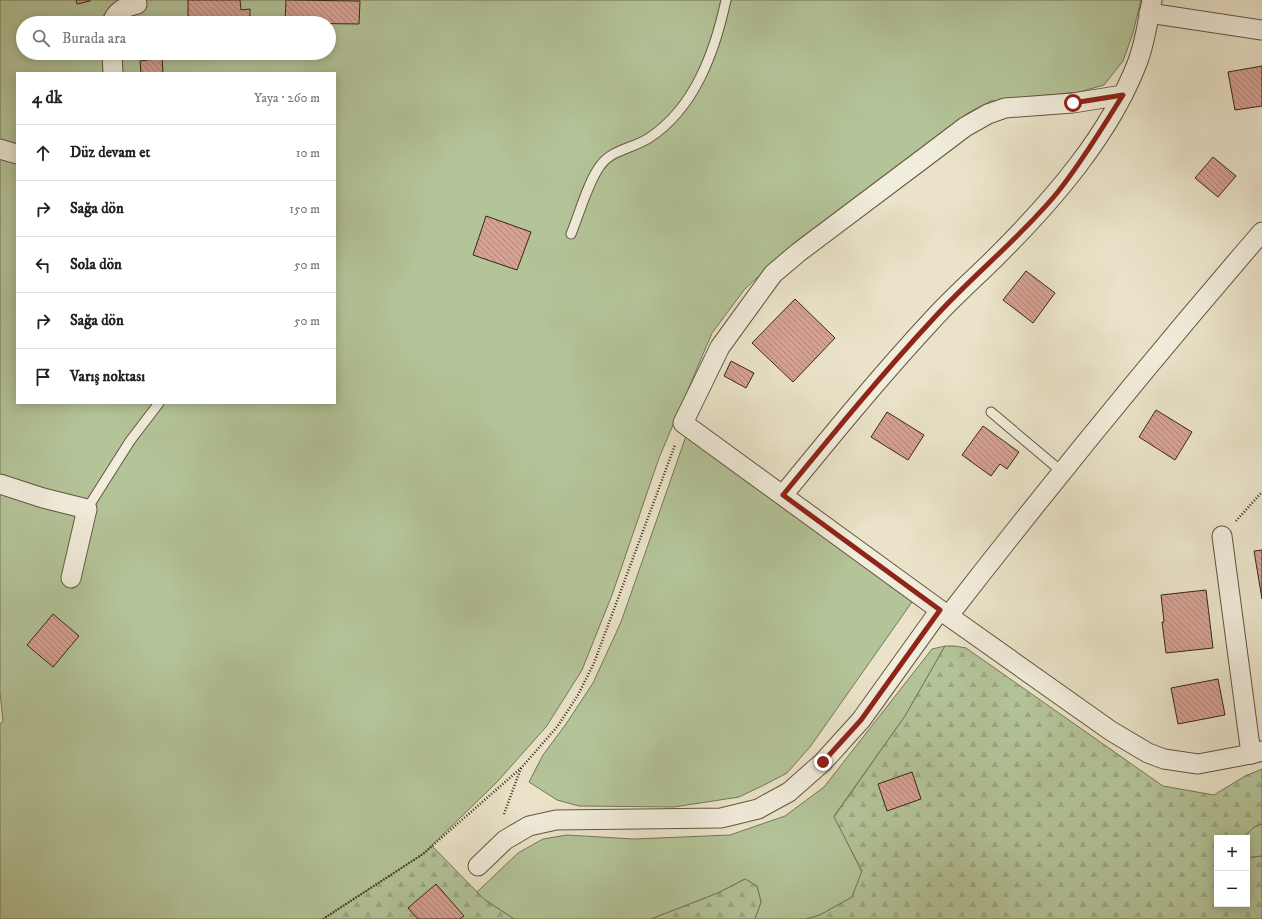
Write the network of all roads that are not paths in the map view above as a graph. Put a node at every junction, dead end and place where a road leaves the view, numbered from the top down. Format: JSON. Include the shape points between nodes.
{"nodes":[{"id":1,"x":726,"y":0,"type":"edge"},
{"id":2,"x":137,"y":4,"type":"dead end"},
{"id":3,"x":1151,"y":7,"type":"edge"},
{"id":4,"x":114,"y":16,"type":"edge"},
{"id":5,"x":1262,"y":30,"type":"edge"},
{"id":6,"x":112,"y":60,"type":"edge"},
{"id":7,"x":113,"y":72,"type":"edge"},
{"id":8,"x":1123,"y":95,"type":"junction"},
{"id":9,"x":0,"y":150,"type":"edge"},
{"id":10,"x":16,"y":154,"type":"edge"},
{"id":11,"x":1262,"y":232,"type":"edge"},
{"id":12,"x":571,"y":234,"type":"dead end"},
{"id":13,"x":158,"y":404,"type":"edge"},
{"id":14,"x":991,"y":412,"type":"dead end"},
{"id":15,"x":1061,"y":471,"type":"junction"},
{"id":16,"x":0,"y":484,"type":"edge"},
{"id":17,"x":783,"y":495,"type":"junction"},
{"id":18,"x":87,"y":509,"type":"junction"},
{"id":19,"x":1222,"y":536,"type":"road end"},
{"id":20,"x":71,"y":578,"type":"dead end"},
{"id":21,"x":944,"y":613,"type":"junction"},
{"id":22,"x":1256,"y":753,"type":"edge"},
{"id":23,"x":478,"y":866,"type":"dead end"}],
"edges":[{"from":1,"to":12,"type":"lane","via":[[714,45],[701,76],[684,104],[668,123],[648,138],[610,155],[599,167]]},
{"from":2,"to":4,"type":"street","via":[[119,11]]},
{"from":3,"to":5,"type":"street"},
{"from":3,"to":8,"type":"street","via":[[1138,61]]},
{"from":6,"to":7,"type":"street"},
{"from":8,"to":17,"type":"street","via":[[1057,193],[935,317],[852,410]]},
{"from":8,"to":17,"type":"street","via":[[1073,103],[1005,108],[988,114],[965,127],[930,153],[773,274],[720,347],[683,423]]},
{"from":9,"to":10,"type":"street"},
{"from":11,"to":15,"type":"street"},
{"from":13,"to":18,"type":"lane","via":[[130,441]]},
{"from":14,"to":15,"type":"lane"},
{"from":15,"to":21,"type":"street"},
{"from":16,"to":18,"type":"street"},
{"from":17,"to":21,"type":"street"},
{"from":18,"to":20,"type":"street"},
{"from":19,"to":22,"type":"street"},
{"from":21,"to":22,"type":"street","via":[[1111,730],[1148,752],[1164,759],[1198,764]]},
{"from":21,"to":23,"type":"street","via":[[861,720],[823,762],[789,792],[758,809],[721,818],[556,820],[529,826],[505,840]]}]}
